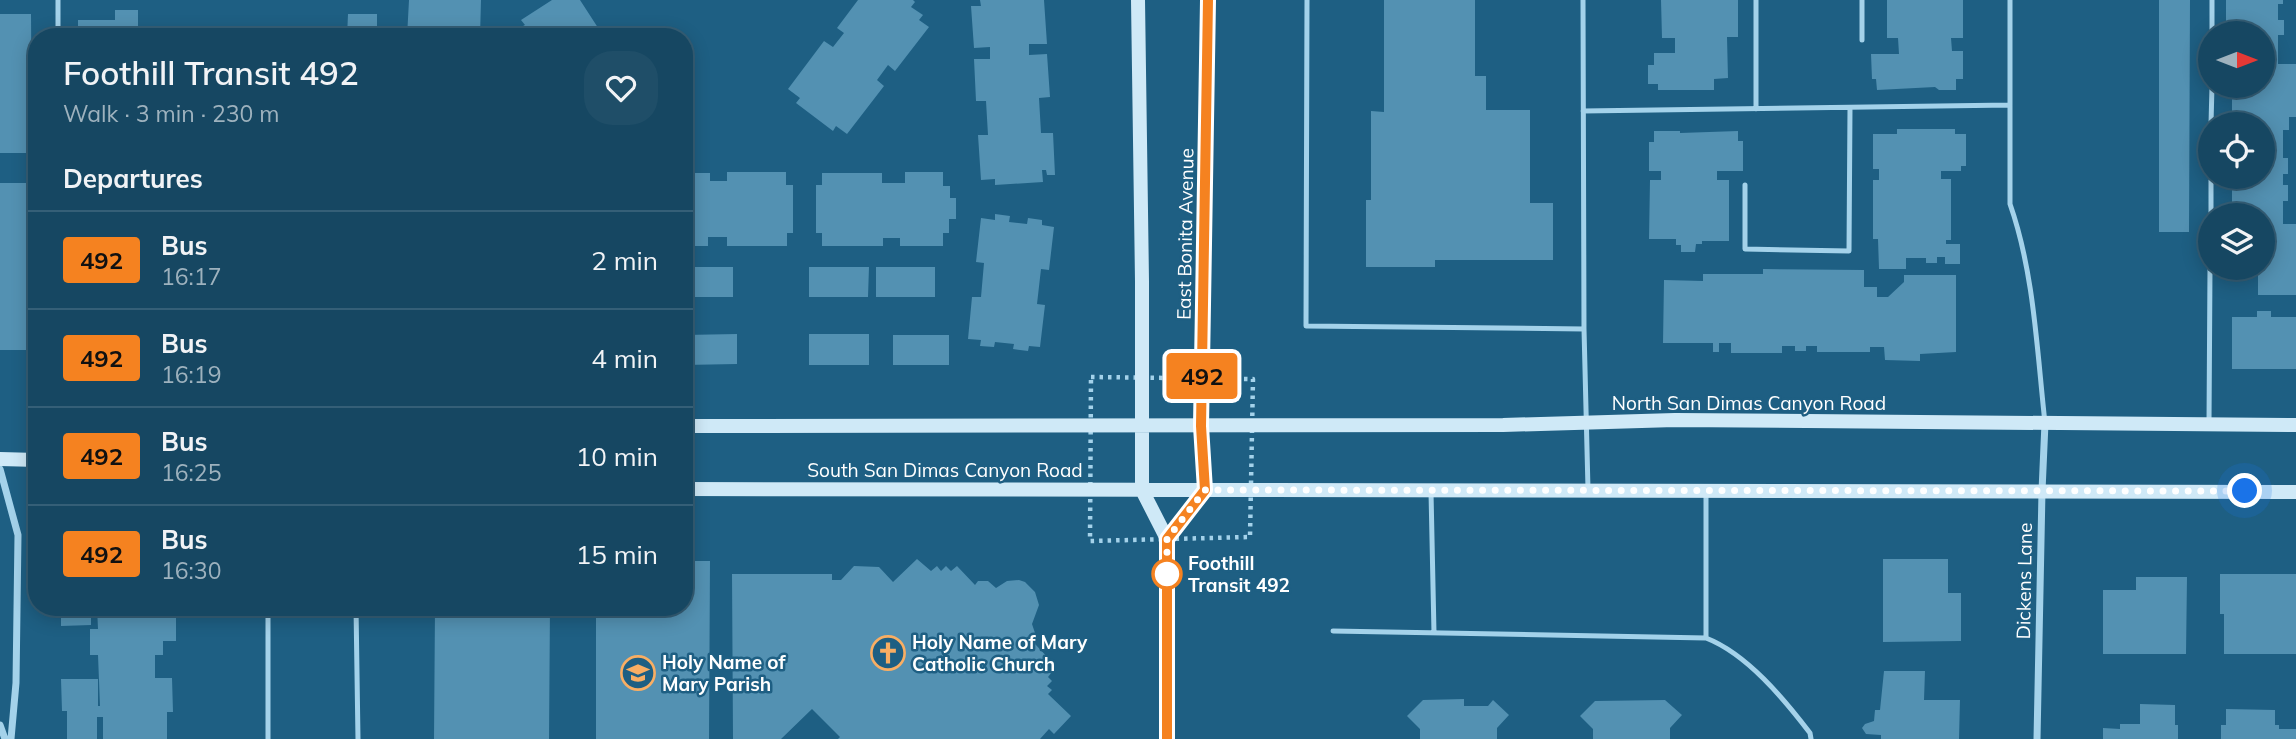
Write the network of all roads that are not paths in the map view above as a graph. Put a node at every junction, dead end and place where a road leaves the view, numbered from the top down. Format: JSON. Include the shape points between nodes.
{"nodes":[{"id":1,"x":58,"y":0,"type":"edge"},
{"id":2,"x":1138,"y":0,"type":"edge"},
{"id":3,"x":1208,"y":0,"type":"edge"},
{"id":4,"x":1307,"y":0,"type":"edge"},
{"id":5,"x":1583,"y":0,"type":"edge"},
{"id":6,"x":1756,"y":0,"type":"edge"},
{"id":7,"x":1863,"y":0,"type":"edge"},
{"id":8,"x":2010,"y":0,"type":"edge"},
{"id":9,"x":2212,"y":0,"type":"edge"},
{"id":10,"x":2212,"y":21,"type":"edge"},
{"id":11,"x":58,"y":28,"type":"edge"},
{"id":12,"x":1863,"y":40,"type":"dead end"},
{"id":13,"x":2010,"y":105,"type":"junction"},
{"id":14,"x":1756,"y":108,"type":"junction"},
{"id":15,"x":1850,"y":108,"type":"junction"},
{"id":16,"x":1583,"y":111,"type":"junction"},
{"id":17,"x":1745,"y":185,"type":"dead end"},
{"id":18,"x":2210,"y":280,"type":"edge"},
{"id":19,"x":1584,"y":329,"type":"junction"},
{"id":20,"x":1586,"y":423,"type":"junction"},
{"id":21,"x":2045,"y":423,"type":"junction"},
{"id":22,"x":2209,"y":425,"type":"junction"},
{"id":23,"x":2296,"y":425,"type":"edge"},
{"id":24,"x":693,"y":426,"type":"edge"},
{"id":25,"x":1140,"y":426,"type":"junction"},
{"id":26,"x":1201,"y":426,"type":"junction"},
{"id":27,"x":0,"y":459,"type":"edge"},
{"id":28,"x":28,"y":460,"type":"edge"},
{"id":29,"x":0,"y":469,"type":"edge"},
{"id":30,"x":693,"y":489,"type":"edge"},
{"id":31,"x":1588,"y":489,"type":"junction"},
{"id":32,"x":1142,"y":490,"type":"junction"},
{"id":33,"x":1205,"y":490,"type":"junction"},
{"id":34,"x":1706,"y":490,"type":"junction"},
{"id":35,"x":1431,"y":491,"type":"junction"},
{"id":36,"x":2042,"y":491,"type":"junction"},
{"id":37,"x":2296,"y":492,"type":"edge"},
{"id":38,"x":1167,"y":539,"type":"junction"},
{"id":39,"x":268,"y":616,"type":"edge"},
{"id":40,"x":356,"y":616,"type":"edge"},
{"id":41,"x":1333,"y":631,"type":"dead end"},
{"id":42,"x":1434,"y":633,"type":"junction"},
{"id":43,"x":1706,"y":638,"type":"junction"},
{"id":44,"x":0,"y":725,"type":"edge"},
{"id":45,"x":5,"y":739,"type":"edge"},
{"id":46,"x":11,"y":739,"type":"edge"},
{"id":47,"x":268,"y":739,"type":"edge"},
{"id":48,"x":358,"y":739,"type":"edge"},
{"id":49,"x":1167,"y":739,"type":"edge"},
{"id":50,"x":1811,"y":739,"type":"edge"},
{"id":51,"x":2037,"y":739,"type":"edge"}],
"edges":[{"from":1,"to":11,"type":"lane"},
{"from":2,"to":25,"type":"main road"},
{"from":3,"to":26,"type":"main road","name":"East Bonita Avenue"},
{"from":4,"to":19,"type":"lane","via":[[1306,326]]},
{"from":5,"to":16,"type":"lane"},
{"from":6,"to":14,"type":"lane"},
{"from":7,"to":12,"type":"lane"},
{"from":8,"to":13,"type":"lane"},
{"from":9,"to":10,"type":"lane"},
{"from":13,"to":15,"type":"lane"},
{"from":13,"to":21,"type":"lane","via":[[2010,204],[2036,335]]},
{"from":14,"to":15,"type":"lane"},
{"from":14,"to":16,"type":"lane"},
{"from":15,"to":17,"type":"lane","via":[[1849,251],[1745,249]]},
{"from":16,"to":19,"type":"lane"},
{"from":18,"to":22,"type":"lane"},
{"from":19,"to":20,"type":"lane"},
{"from":20,"to":21,"type":"main road","name":"North San Dimas Canyon Road"},
{"from":20,"to":26,"type":"main road","name":"North San Dimas Canyon Road"},
{"from":20,"to":31,"type":"lane"},
{"from":21,"to":22,"type":"main road","name":"North San Dimas Canyon Road"},
{"from":21,"to":36,"type":"street","name":"Dickens Lane"},
{"from":22,"to":23,"type":"main road","name":"North San Dimas Canyon Road"},
{"from":24,"to":25,"type":"main road"},
{"from":25,"to":26,"type":"main road"},
{"from":25,"to":32,"type":"main road"},
{"from":26,"to":33,"type":"main road","name":"East Bonita Avenue"},
{"from":27,"to":28,"type":"main road"},
{"from":29,"to":46,"type":"street","via":[[18,535]]},
{"from":30,"to":32,"type":"main road","name":"South San Dimas Canyon Road"},
{"from":31,"to":34,"type":"main road"},
{"from":31,"to":35,"type":"main road"},
{"from":32,"to":33,"type":"main road","name":"South San Dimas Canyon Road"},
{"from":32,"to":38,"type":"main road"},
{"from":33,"to":35,"type":"main road"},
{"from":33,"to":38,"type":"main road"},
{"from":34,"to":36,"type":"main road"},
{"from":34,"to":43,"type":"lane"},
{"from":35,"to":42,"type":"lane"},
{"from":36,"to":37,"type":"main road"},
{"from":36,"to":51,"type":"street","name":"Dickens Lane"},
{"from":38,"to":49,"type":"main road"},
{"from":39,"to":47,"type":"lane"},
{"from":40,"to":48,"type":"lane"},
{"from":41,"to":42,"type":"lane"},
{"from":42,"to":43,"type":"lane"},
{"from":43,"to":50,"type":"lane","via":[[1723,645],[1787,703]]},
{"from":44,"to":45,"type":"street"}]}
